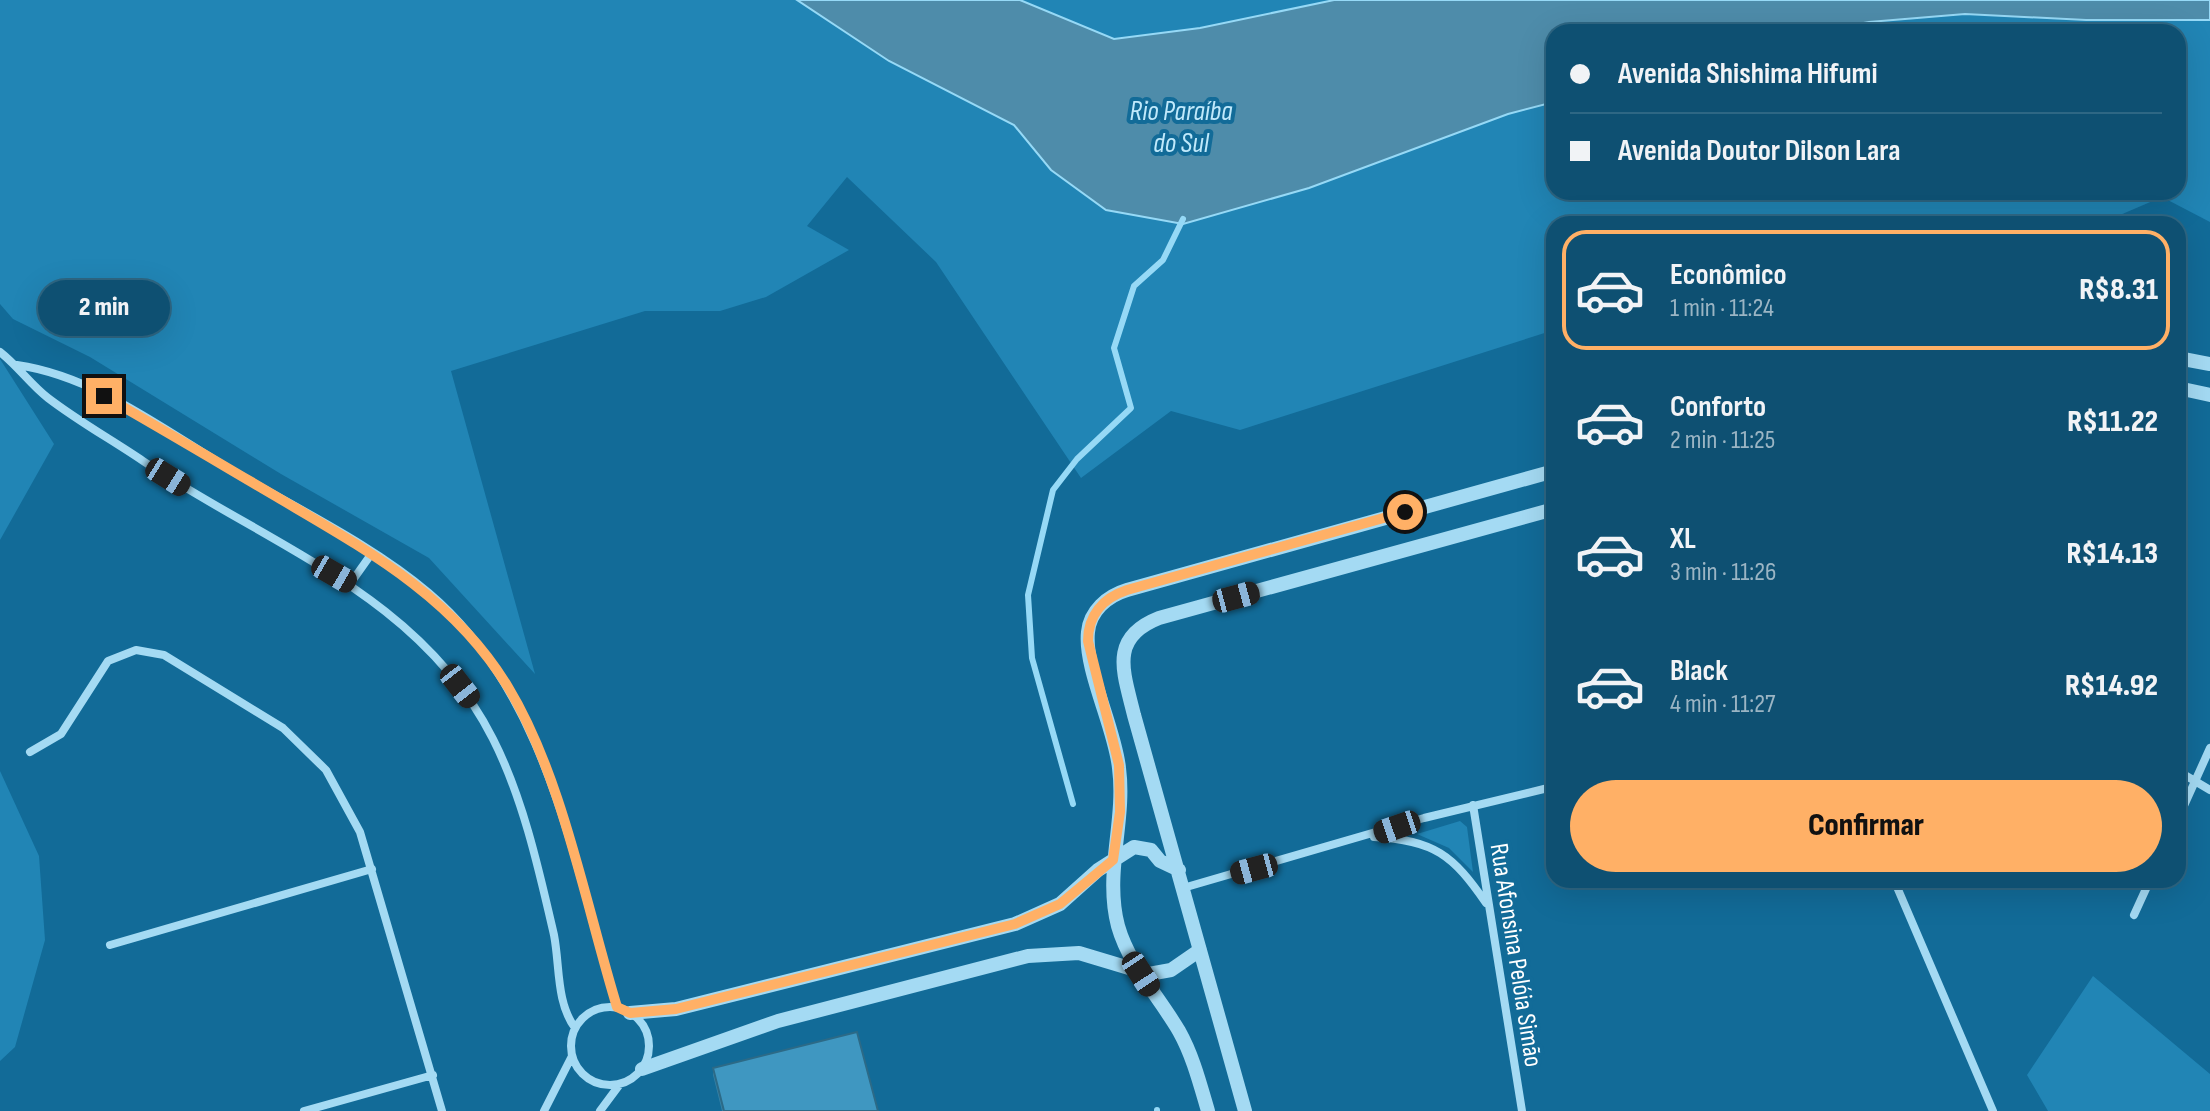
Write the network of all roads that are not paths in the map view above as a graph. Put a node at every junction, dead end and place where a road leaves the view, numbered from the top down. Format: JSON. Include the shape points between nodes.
{"nodes":[{"id":1,"x":0,"y":352,"type":"edge"},
{"id":2,"x":2186,"y":360,"type":"edge"},
{"id":3,"x":2210,"y":364,"type":"edge"},
{"id":4,"x":17,"y":365,"type":"junction"},
{"id":5,"x":2186,"y":390,"type":"edge"},
{"id":6,"x":2210,"y":395,"type":"edge"},
{"id":7,"x":1546,"y":473,"type":"edge"},
{"id":8,"x":1546,"y":511,"type":"edge"},
{"id":9,"x":372,"y":553,"type":"junction"},
{"id":10,"x":350,"y":584,"type":"junction"},
{"id":11,"x":2210,"y":748,"type":"edge"},
{"id":12,"x":30,"y":752,"type":"dead end"},
{"id":13,"x":2186,"y":776,"type":"edge"},
{"id":14,"x":2195,"y":782,"type":"junction"},
{"id":15,"x":1546,"y":788,"type":"edge"},
{"id":16,"x":2210,"y":790,"type":"edge"},
{"id":17,"x":2186,"y":802,"type":"edge"},
{"id":18,"x":1473,"y":805,"type":"junction"},
{"id":19,"x":1369,"y":837,"type":"junction"},
{"id":20,"x":1114,"y":854,"type":"junction"},
{"id":21,"x":372,"y":869,"type":"junction"},
{"id":22,"x":1179,"y":870,"type":"junction"},
{"id":23,"x":1183,"y":888,"type":"junction"},
{"id":24,"x":1897,"y":888,"type":"edge"},
{"id":25,"x":2146,"y":888,"type":"edge"},
{"id":26,"x":1489,"y":907,"type":"junction"},
{"id":27,"x":2134,"y":915,"type":"dead end"},
{"id":28,"x":110,"y":945,"type":"dead end"},
{"id":29,"x":1200,"y":950,"type":"junction"},
{"id":30,"x":1141,"y":974,"type":"junction"},
{"id":31,"x":623,"y":1010,"type":"junction"},
{"id":32,"x":575,"y":1028,"type":"junction"},
{"id":33,"x":572,"y":1056,"type":"junction"},
{"id":34,"x":642,"y":1069,"type":"junction"},
{"id":35,"x":433,"y":1075,"type":"junction"},
{"id":36,"x":620,"y":1084,"type":"junction"},
{"id":37,"x":304,"y":1111,"type":"edge"},
{"id":38,"x":442,"y":1111,"type":"edge"},
{"id":39,"x":544,"y":1111,"type":"edge"},
{"id":40,"x":600,"y":1111,"type":"edge"},
{"id":41,"x":1208,"y":1111,"type":"edge"},
{"id":42,"x":1245,"y":1111,"type":"edge"},
{"id":43,"x":1522,"y":1111,"type":"edge"},
{"id":44,"x":1993,"y":1111,"type":"edge"}],
"edges":[{"from":1,"to":4,"type":"street"},
{"from":2,"to":3,"type":"street"},
{"from":4,"to":9,"type":"street","via":[[56,373],[104,396]]},
{"from":4,"to":10,"type":"street","via":[[29,382],[69,413]]},
{"from":5,"to":6,"type":"street"},
{"from":7,"to":20,"type":"street","via":[[1127,590],[1103,603],[1090,622],[1088,641],[1119,765]]},
{"from":8,"to":22,"type":"street","via":[[1137,628],[1125,646],[1126,681]]},
{"from":9,"to":10,"type":"street"},
{"from":9,"to":31,"type":"street","via":[[430,594],[507,686],[548,778]]},
{"from":10,"to":32,"type":"street","via":[[426,643],[492,735],[531,848],[555,940],[564,1009]]},
{"from":11,"to":14,"type":"street"},
{"from":12,"to":21,"type":"street","via":[[61,734],[108,661],[128,651],[154,651],[265,715],[315,757],[345,801]]},
{"from":13,"to":14,"type":"street"},
{"from":14,"to":16,"type":"street"},
{"from":14,"to":17,"type":"street"},
{"from":15,"to":18,"type":"street"},
{"from":18,"to":19,"type":"street"},
{"from":18,"to":26,"type":"street","name":"Rua Afonsina Pelóia Simão"},
{"from":19,"to":23,"type":"street"},
{"from":19,"to":26,"type":"street","via":[[1401,838],[1436,849],[1464,872]]},
{"from":20,"to":22,"type":"street","via":[[1141,847]]},
{"from":20,"to":30,"type":"street","via":[[1119,929]]},
{"from":20,"to":31,"type":"street","via":[[1060,904],[1015,924],[676,1009]]},
{"from":21,"to":28,"type":"street"},
{"from":21,"to":35,"type":"street"},
{"from":22,"to":23,"type":"street"},
{"from":23,"to":29,"type":"street"},
{"from":24,"to":44,"type":"street"},
{"from":25,"to":27,"type":"street"},
{"from":26,"to":43,"type":"street","name":"Rua Afonsina Pelóia Simão"},
{"from":29,"to":30,"type":"street","via":[[1171,970]]},
{"from":29,"to":42,"type":"street"},
{"from":30,"to":34,"type":"street","via":[[1079,953],[1028,956],[778,1021]]},
{"from":30,"to":41,"type":"street","via":[[1182,1035]]},
{"from":31,"to":32,"type":"street","via":[[592,1011]]},
{"from":31,"to":34,"type":"street","via":[[638,1019],[648,1038]]},
{"from":32,"to":33,"type":"street"},
{"from":33,"to":36,"type":"street","via":[[585,1077],[608,1086]]},
{"from":33,"to":39,"type":"street"},
{"from":34,"to":36,"type":"street"},
{"from":35,"to":37,"type":"street"},
{"from":35,"to":38,"type":"street"},
{"from":36,"to":40,"type":"street"}]}
